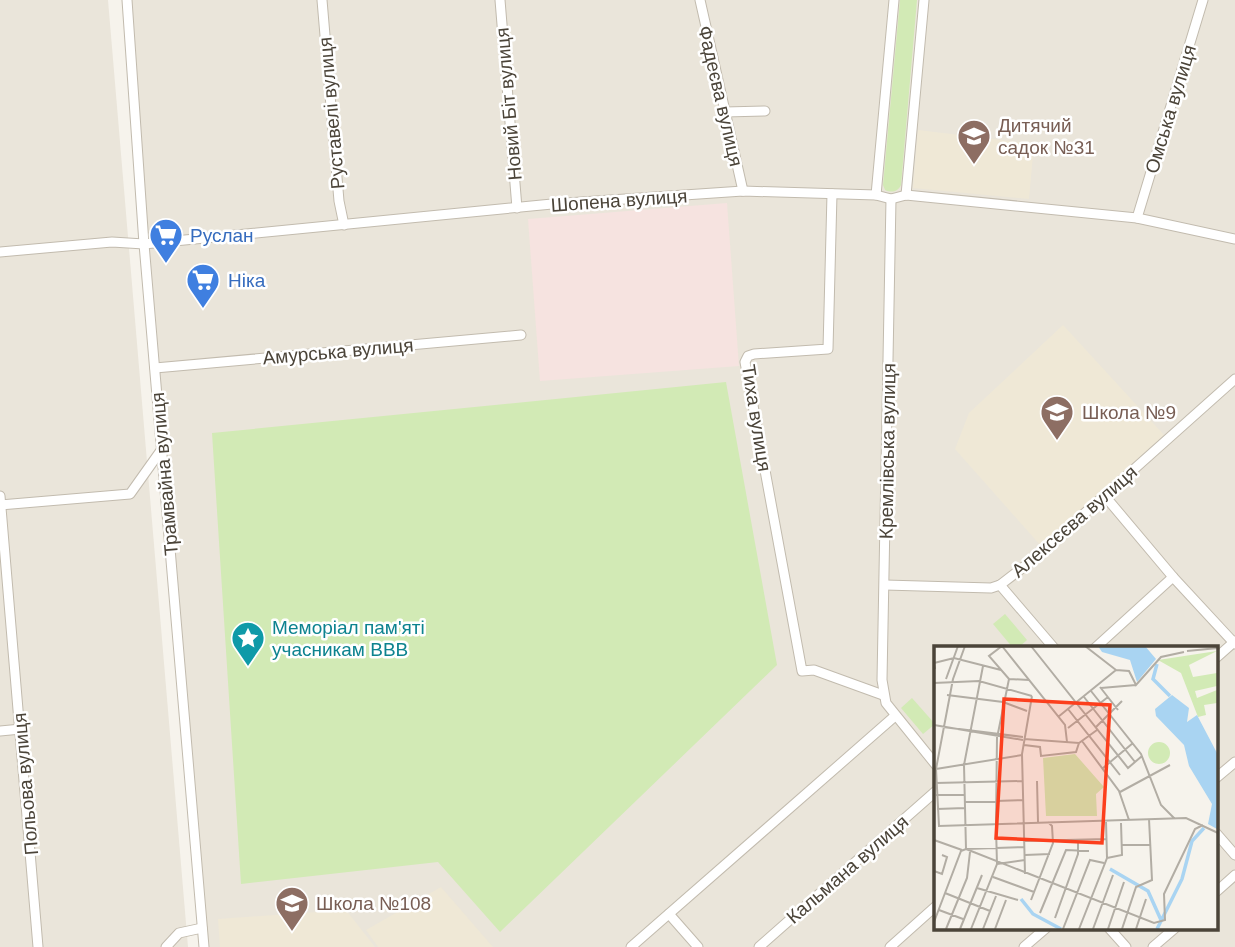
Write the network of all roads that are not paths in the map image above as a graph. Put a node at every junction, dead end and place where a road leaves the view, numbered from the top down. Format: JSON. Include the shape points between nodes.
{"nodes":[{"id":1,"x":127,"y":0,"type":"edge"},
{"id":2,"x":322,"y":0,"type":"edge"},
{"id":3,"x":500,"y":0,"type":"edge"},
{"id":4,"x":700,"y":0,"type":"edge"},
{"id":5,"x":894,"y":0,"type":"edge"},
{"id":6,"x":924,"y":0,"type":"edge"},
{"id":7,"x":1203,"y":0,"type":"edge"},
{"id":8,"x":765,"y":111,"type":"dead end"},
{"id":9,"x":725,"y":112,"type":"junction"},
{"id":10,"x":743,"y":191,"type":"junction"},
{"id":11,"x":832,"y":194,"type":"junction"},
{"id":12,"x":876,"y":195,"type":"junction"},
{"id":13,"x":906,"y":195,"type":"junction"},
{"id":14,"x":891,"y":199,"type":"junction"},
{"id":15,"x":517,"y":208,"type":"junction"},
{"id":16,"x":1137,"y":218,"type":"junction"},
{"id":17,"x":344,"y":225,"type":"junction"},
{"id":18,"x":1235,"y":239,"type":"edge"},
{"id":19,"x":145,"y":244,"type":"junction"},
{"id":20,"x":0,"y":252,"type":"edge"},
{"id":21,"x":521,"y":335,"type":"dead end"},
{"id":22,"x":155,"y":368,"type":"junction"},
{"id":23,"x":1235,"y":379,"type":"edge"},
{"id":24,"x":162,"y":449,"type":"junction"},
{"id":25,"x":1104,"y":495,"type":"junction"},
{"id":26,"x":0,"y":496,"type":"edge"},
{"id":27,"x":0,"y":505,"type":"edge"},
{"id":28,"x":1174,"y":577,"type":"junction"},
{"id":29,"x":885,"y":585,"type":"junction"},
{"id":30,"x":1000,"y":585,"type":"junction"},
{"id":31,"x":1234,"y":643,"type":"edge"},
{"id":32,"x":1052,"y":646,"type":"edge"},
{"id":33,"x":1097,"y":646,"type":"edge"},
{"id":34,"x":1218,"y":656,"type":"edge"},
{"id":35,"x":884,"y":699,"type":"junction"},
{"id":36,"x":895,"y":716,"type":"junction"},
{"id":37,"x":20,"y":729,"type":"junction"},
{"id":38,"x":0,"y":731,"type":"edge"},
{"id":39,"x":1235,"y":762,"type":"edge"},
{"id":40,"x":934,"y":763,"type":"edge"},
{"id":41,"x":1218,"y":776,"type":"edge"},
{"id":42,"x":934,"y":793,"type":"edge"},
{"id":43,"x":1218,"y":835,"type":"edge"},
{"id":44,"x":1235,"y":855,"type":"edge"},
{"id":45,"x":1235,"y":875,"type":"edge"},
{"id":46,"x":1218,"y":890,"type":"edge"},
{"id":47,"x":934,"y":907,"type":"edge"},
{"id":48,"x":669,"y":914,"type":"junction"},
{"id":49,"x":202,"y":928,"type":"junction"},
{"id":50,"x":1043,"y":930,"type":"edge"},
{"id":51,"x":1111,"y":930,"type":"edge"},
{"id":52,"x":1173,"y":930,"type":"edge"},
{"id":53,"x":38,"y":947,"type":"edge"},
{"id":54,"x":166,"y":947,"type":"edge"},
{"id":55,"x":204,"y":947,"type":"edge"},
{"id":56,"x":631,"y":947,"type":"edge"},
{"id":57,"x":698,"y":947,"type":"edge"},
{"id":58,"x":759,"y":947,"type":"edge"},
{"id":59,"x":890,"y":947,"type":"edge"},
{"id":60,"x":1024,"y":947,"type":"edge"},
{"id":61,"x":1126,"y":947,"type":"edge"},
{"id":62,"x":1153,"y":947,"type":"edge"}],
"edges":[{"from":1,"to":19,"type":"street","name":"Трамвайна вулиця"},
{"from":2,"to":17,"type":"street","name":"Руставелі вулиця"},
{"from":3,"to":15,"type":"street","name":"Новий Біт вулиця"},
{"from":4,"to":9,"type":"street","name":"Фадеєва вулиця"},
{"from":5,"to":12,"type":"street"},
{"from":6,"to":13,"type":"street"},
{"from":7,"to":16,"type":"street","name":"Омська вулиця"},
{"from":8,"to":9,"type":"street"},
{"from":9,"to":10,"type":"street","name":"Фадеєва вулиця"},
{"from":10,"to":11,"type":"street","name":"Шопена вулиця"},
{"from":10,"to":15,"type":"street","name":"Шопена вулиця"},
{"from":11,"to":12,"type":"street","name":"Шопена вулиця"},
{"from":11,"to":35,"type":"street","name":"Тиха вулиця","via":[[828,349],[754,354],[745,362],[802,671],[814,670]]},
{"from":12,"to":14,"type":"street","name":"Шопена вулиця"},
{"from":13,"to":14,"type":"street","name":"Шопена вулиця"},
{"from":13,"to":16,"type":"street","name":"Шопена вулиця"},
{"from":14,"to":29,"type":"street","name":"Кремлівська вулиця"},
{"from":15,"to":17,"type":"street","name":"Шопена вулиця"},
{"from":16,"to":18,"type":"street","name":"Шопена вулиця"},
{"from":17,"to":19,"type":"street","name":"Шопена вулиця"},
{"from":19,"to":20,"type":"street","name":"Шопена вулиця","via":[[112,242]]},
{"from":19,"to":22,"type":"street","name":"Трамвайна вулиця"},
{"from":21,"to":22,"type":"street","name":"Амурська вулиця"},
{"from":22,"to":24,"type":"street","name":"Трамвайна вулиця"},
{"from":23,"to":25,"type":"street","name":"Алексєєва вулиця"},
{"from":24,"to":27,"type":"street","via":[[130,494]]},
{"from":24,"to":49,"type":"street","name":"Трамвайна вулиця"},
{"from":25,"to":28,"type":"street"},
{"from":25,"to":30,"type":"street","name":"Алексєєва вулиця"},
{"from":26,"to":27,"type":"street","name":"Польова вулиця"},
{"from":27,"to":37,"type":"street","name":"Польова вулиця"},
{"from":28,"to":31,"type":"street"},
{"from":28,"to":33,"type":"street"},
{"from":29,"to":30,"type":"street","name":"Алексєєва вулиця","via":[[978,589]]},
{"from":29,"to":35,"type":"street","name":"Кремлівська вулиця"},
{"from":30,"to":32,"type":"street"},
{"from":31,"to":34,"type":"street"},
{"from":35,"to":36,"type":"street"},
{"from":36,"to":40,"type":"street"},
{"from":36,"to":48,"type":"street"},
{"from":37,"to":38,"type":"street"},
{"from":37,"to":53,"type":"street","name":"Польова вулиця"},
{"from":39,"to":41,"type":"street"},
{"from":42,"to":58,"type":"street","name":"Кальмана вулиця"},
{"from":43,"to":44,"type":"street"},
{"from":45,"to":46,"type":"street"},
{"from":47,"to":59,"type":"street"},
{"from":48,"to":56,"type":"street"},
{"from":48,"to":57,"type":"street"},
{"from":49,"to":54,"type":"street","via":[[179,933]]},
{"from":49,"to":55,"type":"street","name":"Трамвайна вулиця"},
{"from":50,"to":60,"type":"street"},
{"from":51,"to":61,"type":"street"},
{"from":52,"to":62,"type":"street"}]}
